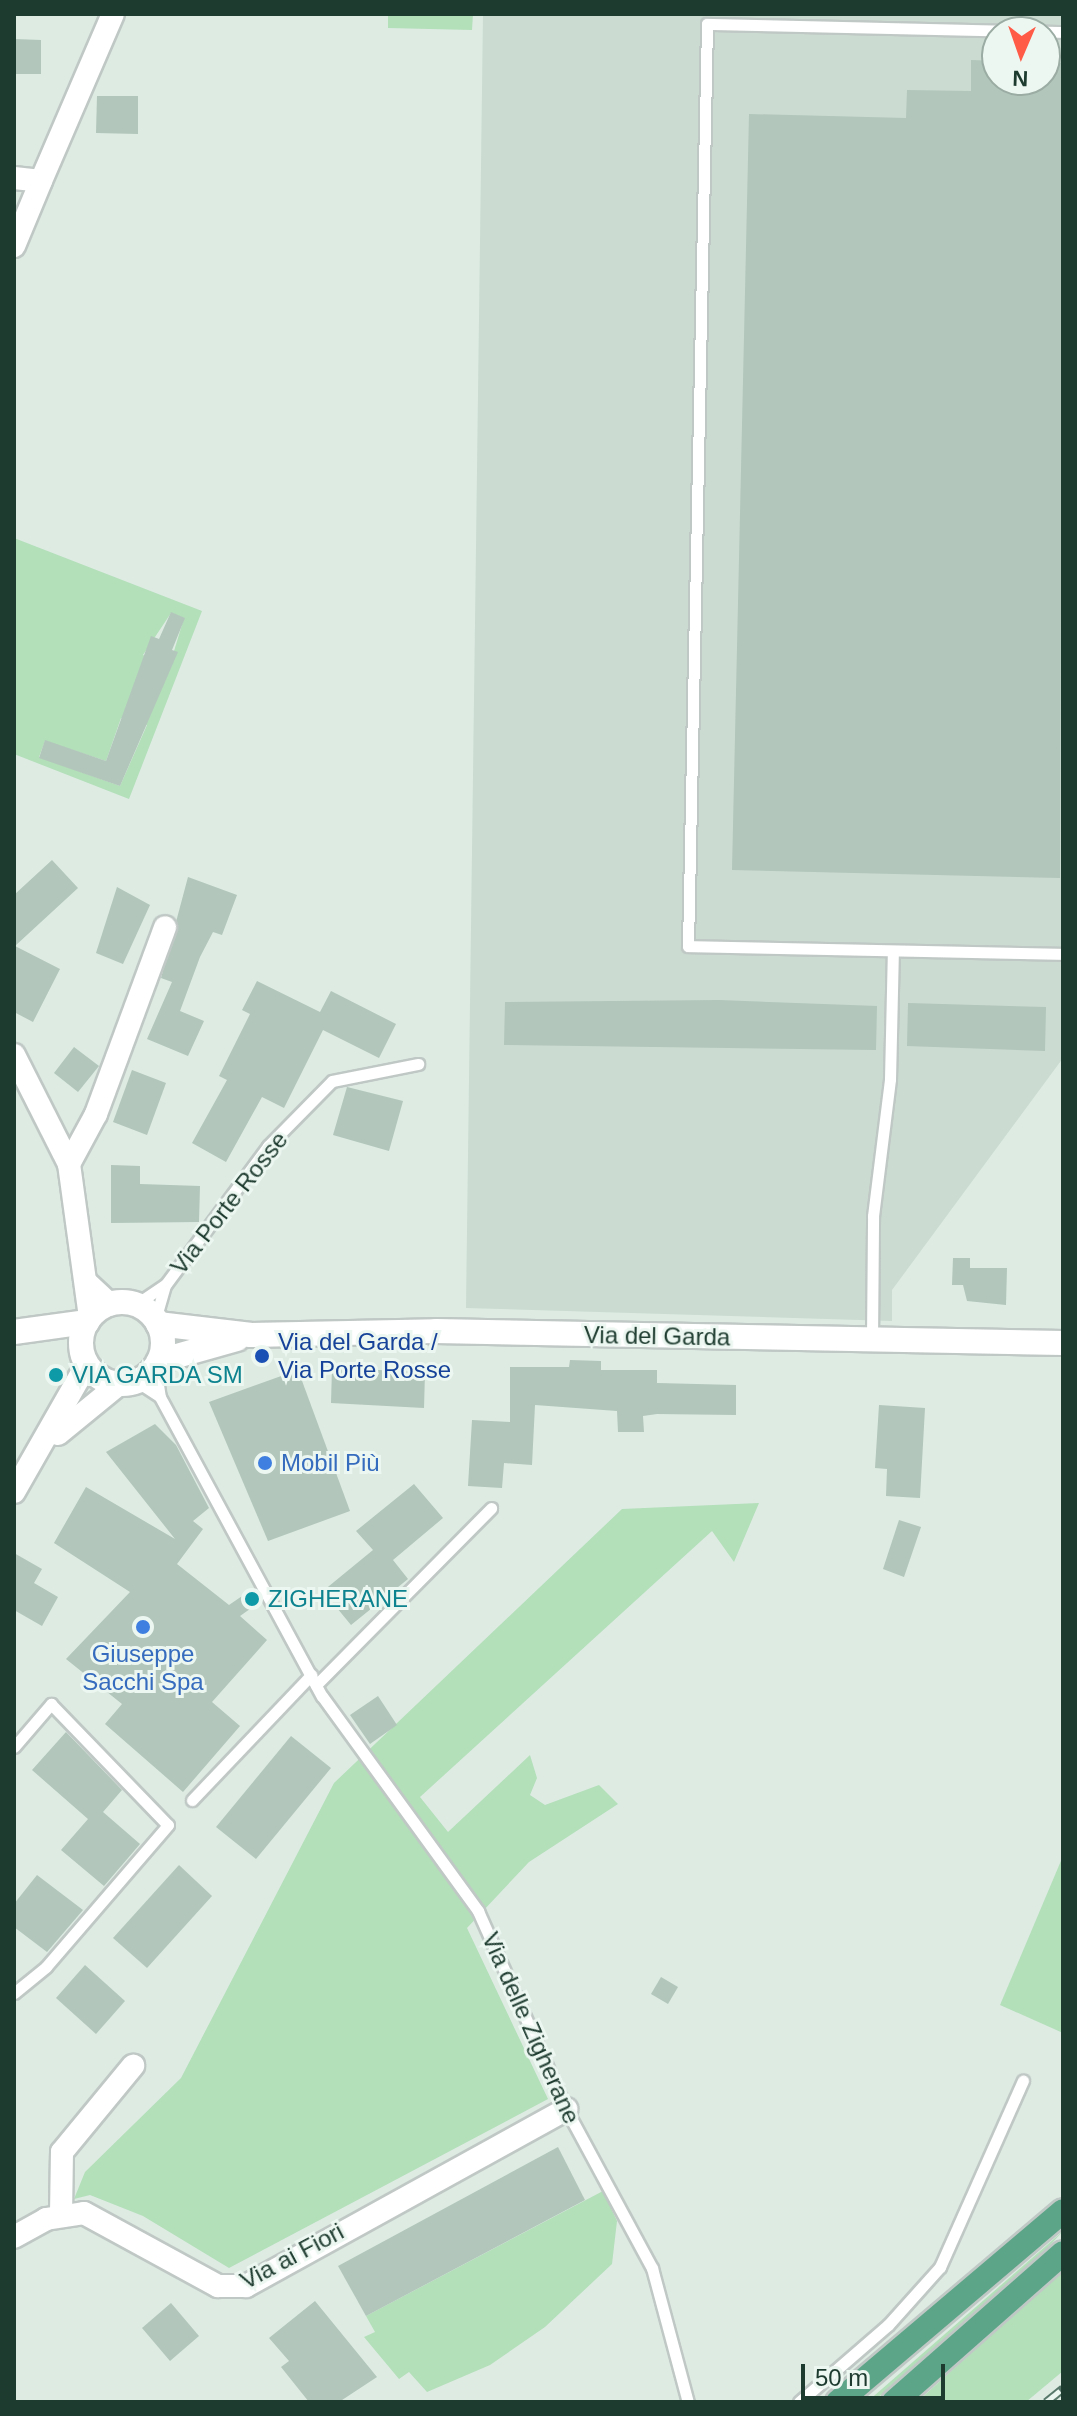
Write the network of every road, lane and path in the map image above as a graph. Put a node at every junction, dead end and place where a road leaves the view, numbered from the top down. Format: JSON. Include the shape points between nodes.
{"nodes":[{"id":1,"x":113,"y":14,"type":"edge"},
{"id":2,"x":1063,"y":32,"type":"edge"},
{"id":3,"x":14,"y":178,"type":"edge"},
{"id":4,"x":41,"y":181,"type":"junction"},
{"id":5,"x":14,"y":246,"type":"edge"},
{"id":6,"x":165,"y":927,"type":"dead end"},
{"id":7,"x":893,"y":951,"type":"junction"},
{"id":8,"x":1063,"y":954,"type":"edge"},
{"id":9,"x":14,"y":1055,"type":"edge"},
{"id":10,"x":418,"y":1064,"type":"dead end"},
{"id":11,"x":69,"y":1164,"type":"junction"},
{"id":12,"x":166,"y":1284,"type":"junction"},
{"id":13,"x":135,"y":1305,"type":"junction"},
{"id":14,"x":96,"y":1315,"type":"junction"},
{"id":15,"x":156,"y":1322,"type":"junction"},
{"id":16,"x":25,"y":1332,"type":"edge"},
{"id":17,"x":251,"y":1335,"type":"junction"},
{"id":18,"x":872,"y":1341,"type":"junction"},
{"id":19,"x":1063,"y":1343,"type":"edge"},
{"id":20,"x":84,"y":1357,"type":"junction"},
{"id":21,"x":157,"y":1364,"type":"junction"},
{"id":22,"x":127,"y":1383,"type":"junction"},
{"id":23,"x":160,"y":1397,"type":"junction"},
{"id":24,"x":48,"y":1442,"type":"junction"},
{"id":25,"x":18,"y":1486,"type":"edge"},
{"id":26,"x":491,"y":1508,"type":"dead end"},
{"id":27,"x":313,"y":1680,"type":"junction"},
{"id":28,"x":14,"y":1747,"type":"edge"},
{"id":29,"x":192,"y":1800,"type":"dead end"},
{"id":30,"x":14,"y":1993,"type":"edge"},
{"id":31,"x":133,"y":2066,"type":"dead end"},
{"id":32,"x":1023,"y":2081,"type":"dead end"},
{"id":33,"x":566,"y":2109,"type":"junction"},
{"id":34,"x":1063,"y":2211,"type":"edge"},
{"id":35,"x":61,"y":2215,"type":"junction"},
{"id":36,"x":14,"y":2237,"type":"edge"},
{"id":37,"x":1063,"y":2253,"type":"edge"},
{"id":38,"x":688,"y":2402,"type":"edge"},
{"id":39,"x":799,"y":2402,"type":"edge"},
{"id":40,"x":838,"y":2402,"type":"edge"},
{"id":41,"x":894,"y":2402,"type":"edge"}],
"edges":[{"from":1,"to":4,"type":"street"},
{"from":2,"to":7,"type":"lane","via":[[707,24],[688,946]]},
{"from":3,"to":4,"type":"street"},
{"from":4,"to":5,"type":"street"},
{"from":6,"to":11,"type":"street","via":[[96,1114]]},
{"from":7,"to":8,"type":"lane"},
{"from":7,"to":18,"type":"lane","via":[[890,1079],[873,1216]]},
{"from":9,"to":11,"type":"street"},
{"from":10,"to":12,"type":"lane","name":"Via Porte Rosse","via":[[332,1081],[268,1146]]},
{"from":11,"to":14,"type":"street","via":[[86,1282]]},
{"from":12,"to":13,"type":"lane"},
{"from":12,"to":15,"type":"lane"},
{"from":13,"to":14,"type":"street"},
{"from":13,"to":15,"type":"street"},
{"from":14,"to":16,"type":"street"},
{"from":14,"to":20,"type":"street"},
{"from":15,"to":17,"type":"street","name":"Via del Garda"},
{"from":15,"to":21,"type":"street"},
{"from":16,"to":20,"type":"street"},
{"from":17,"to":18,"type":"street","name":"Via del Garda","via":[[436,1331]]},
{"from":17,"to":21,"type":"street","name":"Via del Garda"},
{"from":18,"to":19,"type":"street","name":"Via del Garda"},
{"from":20,"to":22,"type":"street"},
{"from":20,"to":24,"type":"street"},
{"from":21,"to":22,"type":"street"},
{"from":21,"to":23,"type":"lane","name":"Via delle Zigherane"},
{"from":22,"to":23,"type":"lane","name":"Via delle Zigherane"},
{"from":22,"to":24,"type":"street"},
{"from":23,"to":27,"type":"lane","name":"Via delle Zigherane"},
{"from":24,"to":25,"type":"street"},
{"from":26,"to":27,"type":"lane"},
{"from":27,"to":29,"type":"lane"},
{"from":27,"to":33,"type":"lane","name":"Via delle Zigherane","via":[[478,1911]]},
{"from":28,"to":30,"type":"lane","via":[[51,1704],[168,1825],[46,1967]]},
{"from":31,"to":35,"type":"street","via":[[62,2152]]},
{"from":32,"to":39,"type":"lane","via":[[940,2267],[888,2325]]},
{"from":33,"to":35,"type":"street","name":"Via ai Fiori","via":[[246,2286],[218,2286],[99,2218]]},
{"from":33,"to":38,"type":"lane","name":"Via delle Zigherane","via":[[652,2268]]},
{"from":34,"to":40,"type":"main road"},
{"from":35,"to":36,"type":"street"},
{"from":37,"to":41,"type":"main road"}]}
